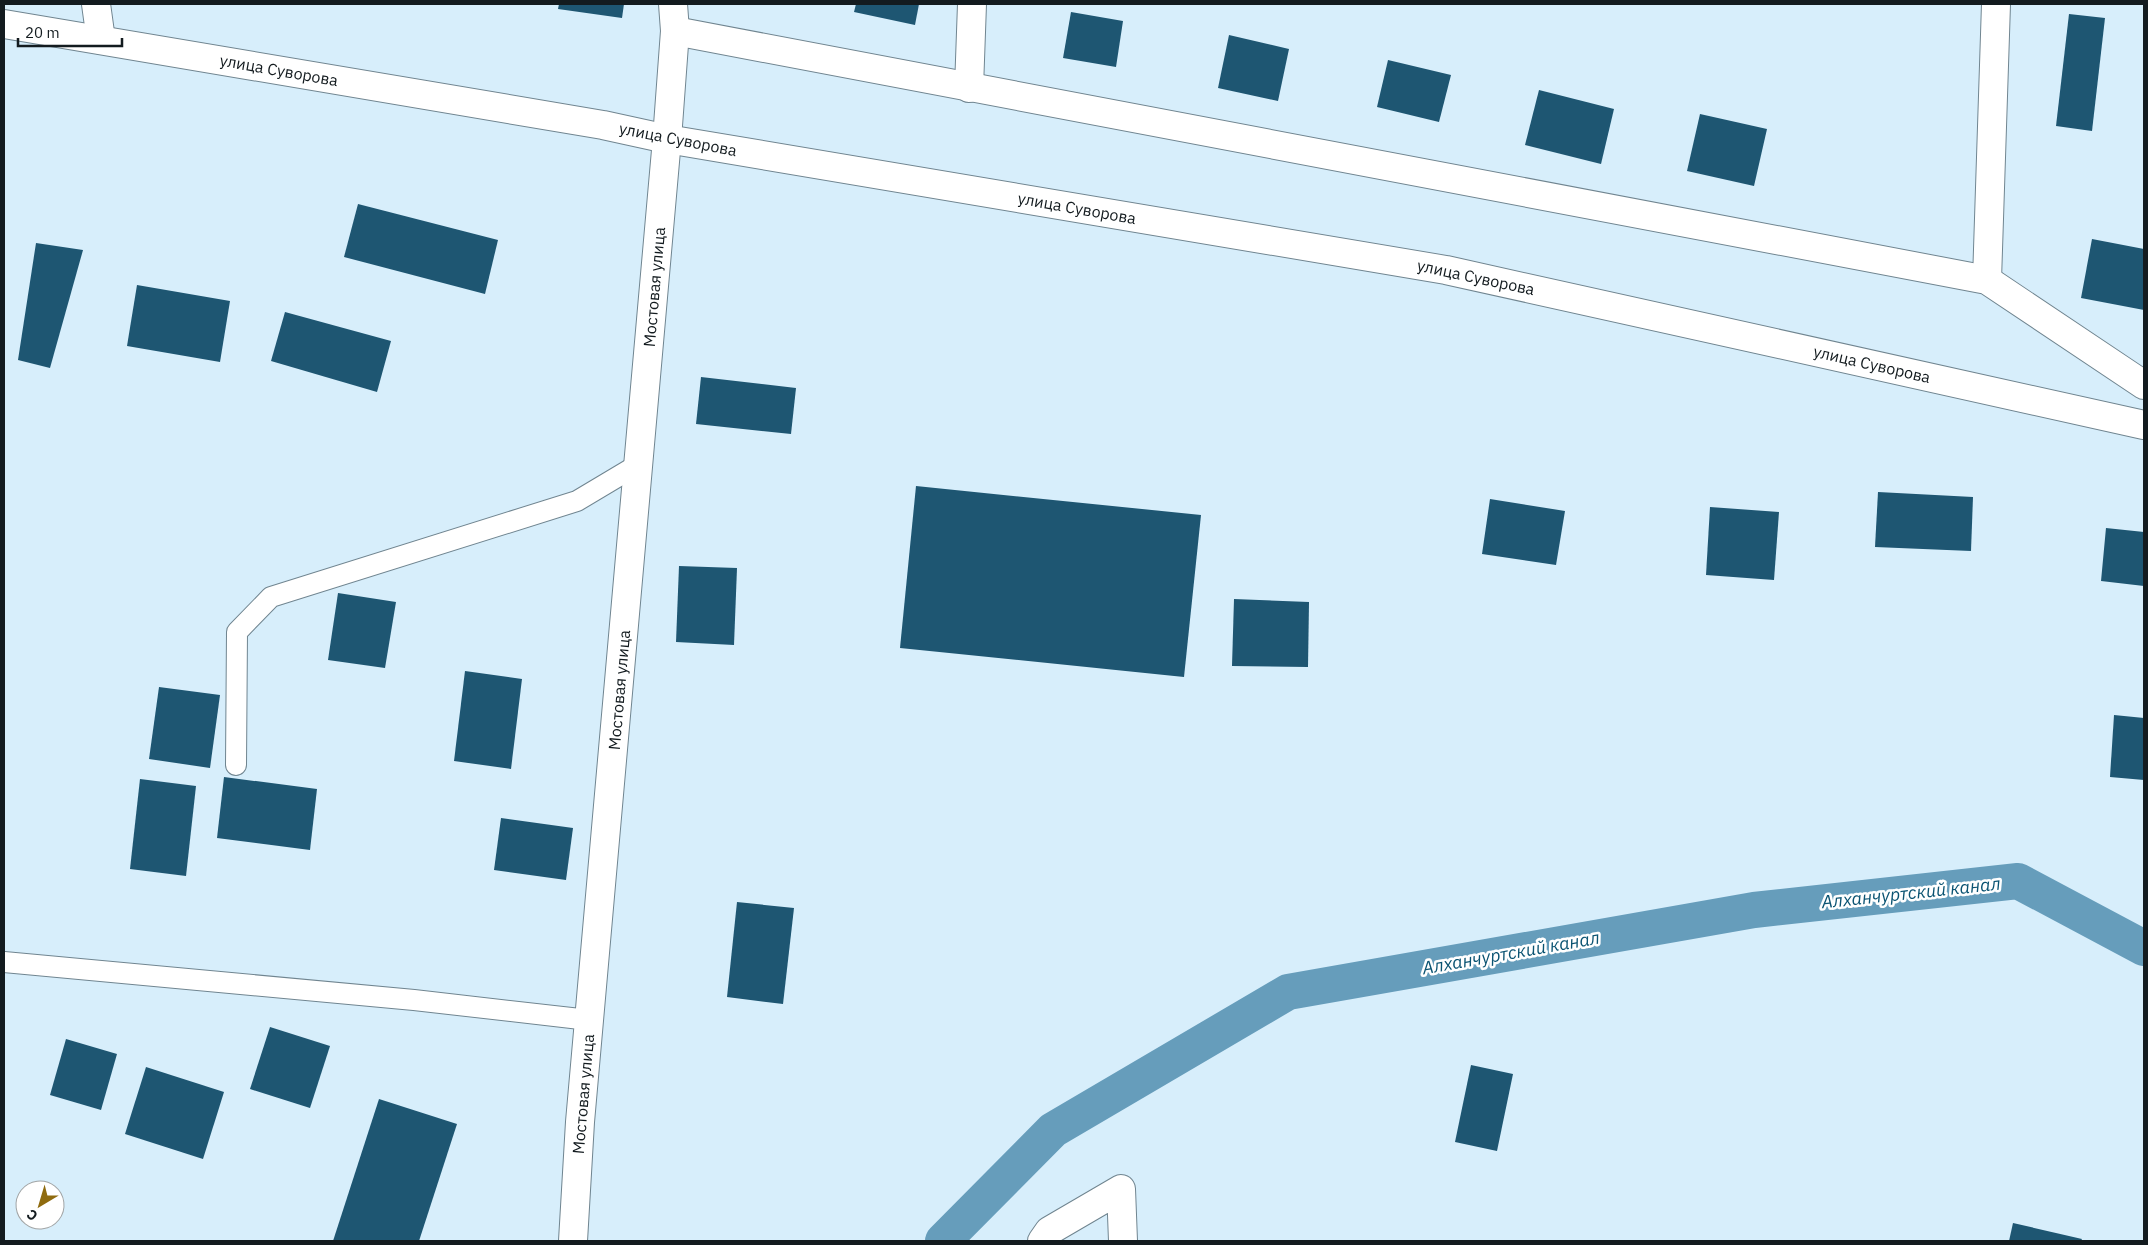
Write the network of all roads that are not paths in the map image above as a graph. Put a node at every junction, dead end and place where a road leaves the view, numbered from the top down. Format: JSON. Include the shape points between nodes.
{"nodes":[{"id":1,"x":96,"y":4,"type":"edge"},
{"id":2,"x":673,"y":4,"type":"edge"},
{"id":3,"x":972,"y":4,"type":"edge"},
{"id":4,"x":1996,"y":4,"type":"edge"},
{"id":5,"x":4,"y":24,"type":"edge"},
{"id":6,"x":675,"y":31,"type":"junction"},
{"id":7,"x":100,"y":40,"type":"junction"},
{"id":8,"x":969,"y":88,"type":"junction"},
{"id":9,"x":667,"y":139,"type":"junction"},
{"id":10,"x":1987,"y":280,"type":"junction"},
{"id":11,"x":2144,"y":385,"type":"edge"},
{"id":12,"x":2144,"y":425,"type":"edge"},
{"id":13,"x":639,"y":464,"type":"junction"},
{"id":14,"x":236,"y":765,"type":"dead end"},
{"id":15,"x":4,"y":962,"type":"edge"},
{"id":16,"x":590,"y":1020,"type":"junction"},
{"id":17,"x":573,"y":1241,"type":"edge"},
{"id":18,"x":1042,"y":1241,"type":"edge"},
{"id":19,"x":1122,"y":1241,"type":"edge"}],
"edges":[{"from":1,"to":7,"type":"street"},
{"from":2,"to":6,"type":"street","name":"Мостовая улица"},
{"from":3,"to":8,"type":"street"},
{"from":4,"to":10,"type":"street"},
{"from":5,"to":7,"type":"street","name":"улица Суворова"},
{"from":6,"to":8,"type":"street"},
{"from":6,"to":9,"type":"street","name":"Мостовая улица"},
{"from":7,"to":9,"type":"street","name":"улица Суворова","via":[[603,125]]},
{"from":8,"to":10,"type":"street"},
{"from":9,"to":12,"type":"street","name":"улица Суворова","via":[[1446,270]]},
{"from":9,"to":13,"type":"street","name":"Мостовая улица"},
{"from":10,"to":11,"type":"street"},
{"from":13,"to":14,"type":"lane","via":[[577,500],[271,597],[237,632]]},
{"from":13,"to":16,"type":"street","name":"Мостовая улица"},
{"from":15,"to":16,"type":"lane","via":[[404,999]]},
{"from":16,"to":17,"type":"street","name":"Мостовая улица"},
{"from":18,"to":19,"type":"street","via":[[1050,1231],[1121,1189]]}]}
